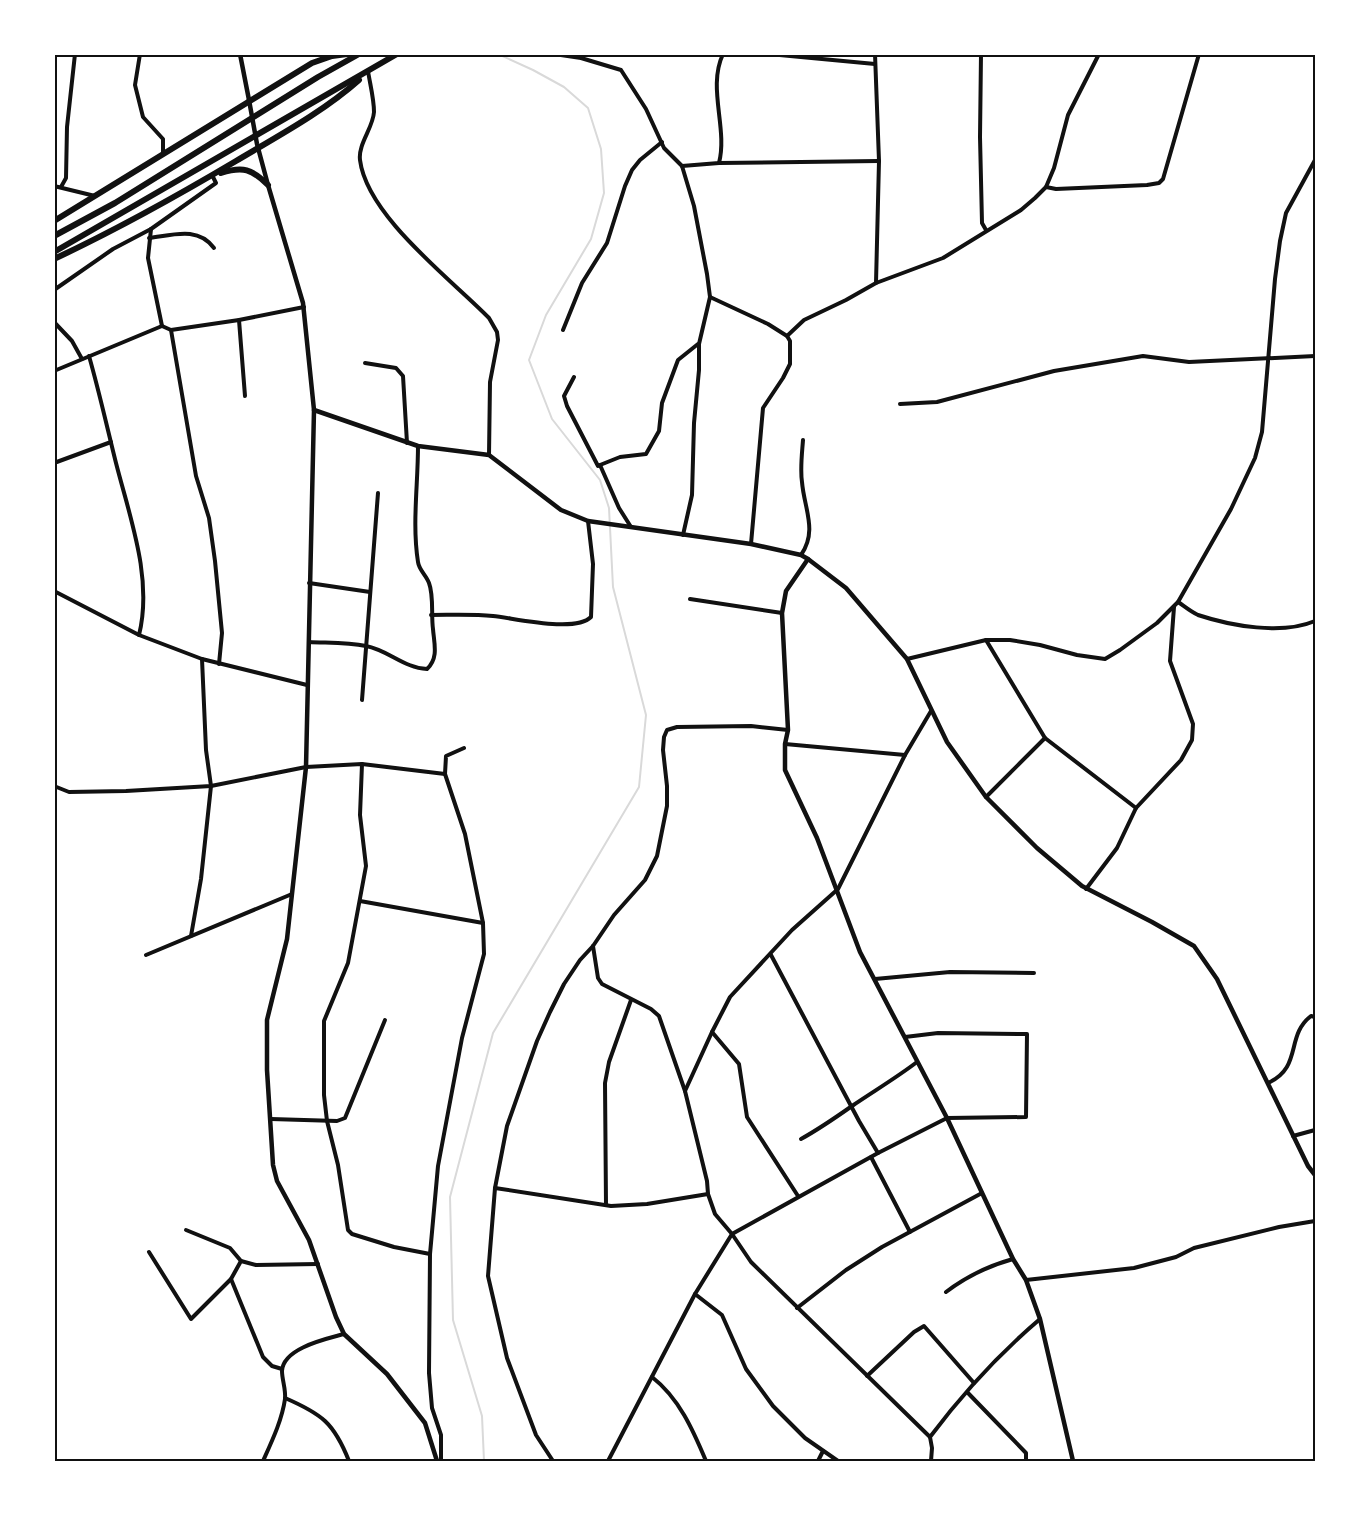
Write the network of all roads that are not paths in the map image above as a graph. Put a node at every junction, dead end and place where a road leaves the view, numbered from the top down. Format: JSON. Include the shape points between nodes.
{"nodes":[{"id":1,"x":140,"y":54,"type":"edge"},
{"id":2,"x":240,"y":54,"type":"edge"},
{"id":3,"x":347,"y":54,"type":"edge"},
{"id":4,"x":359,"y":54,"type":"edge"},
{"id":5,"x":397,"y":54,"type":"edge"},
{"id":6,"x":554,"y":54,"type":"edge"},
{"id":7,"x":723,"y":54,"type":"edge"},
{"id":8,"x":759,"y":54,"type":"edge"},
{"id":9,"x":770,"y":54,"type":"edge"},
{"id":10,"x":875,"y":54,"type":"edge"},
{"id":11,"x":981,"y":54,"type":"edge"},
{"id":12,"x":1099,"y":54,"type":"edge"},
{"id":13,"x":1199,"y":54,"type":"edge"},
{"id":14,"x":75,"y":55,"type":"edge"},
{"id":15,"x":332,"y":55,"type":"edge"},
{"id":16,"x":54,"y":56,"type":"edge"},
{"id":17,"x":581,"y":56,"type":"edge"},
{"id":18,"x":875,"y":64,"type":"junction"},
{"id":19,"x":371,"y":69,"type":"junction"},
{"id":20,"x":249,"y":100,"type":"junction"},
{"id":21,"x":662,"y":142,"type":"junction"},
{"id":22,"x":257,"y":146,"type":"junction"},
{"id":23,"x":164,"y":154,"type":"junction"},
{"id":24,"x":1315,"y":160,"type":"edge"},
{"id":25,"x":879,"y":161,"type":"junction"},
{"id":26,"x":719,"y":163,"type":"junction"},
{"id":27,"x":682,"y":166,"type":"junction"},
{"id":28,"x":212,"y":175,"type":"junction"},
{"id":29,"x":268,"y":185,"type":"junction"},
{"id":30,"x":54,"y":186,"type":"edge"},
{"id":31,"x":61,"y":187,"type":"junction"},
{"id":32,"x":1046,"y":187,"type":"junction"},
{"id":33,"x":96,"y":196,"type":"junction"},
{"id":34,"x":54,"y":221,"type":"edge"},
{"id":35,"x":151,"y":229,"type":"junction"},
{"id":36,"x":986,"y":230,"type":"junction"},
{"id":37,"x":54,"y":236,"type":"edge"},
{"id":38,"x":149,"y":238,"type":"junction"},
{"id":39,"x":214,"y":248,"type":"dead end"},
{"id":40,"x":54,"y":252,"type":"edge"},
{"id":41,"x":54,"y":260,"type":"edge"},
{"id":42,"x":876,"y":283,"type":"junction"},
{"id":43,"x":54,"y":290,"type":"edge"},
{"id":44,"x":710,"y":297,"type":"junction"},
{"id":45,"x":304,"y":307,"type":"junction"},
{"id":46,"x":239,"y":320,"type":"junction"},
{"id":47,"x":54,"y":322,"type":"edge"},
{"id":48,"x":162,"y":326,"type":"junction"},
{"id":49,"x":171,"y":330,"type":"junction"},
{"id":50,"x":563,"y":330,"type":"dead end"},
{"id":51,"x":787,"y":336,"type":"junction"},
{"id":52,"x":699,"y":344,"type":"junction"},
{"id":53,"x":89,"y":356,"type":"junction"},
{"id":54,"x":1315,"y":356,"type":"edge"},
{"id":55,"x":82,"y":359,"type":"junction"},
{"id":56,"x":1268,"y":359,"type":"junction"},
{"id":57,"x":364,"y":363,"type":"dead end"},
{"id":58,"x":54,"y":370,"type":"edge"},
{"id":59,"x":574,"y":377,"type":"dead end"},
{"id":60,"x":245,"y":396,"type":"dead end"},
{"id":61,"x":900,"y":404,"type":"dead end"},
{"id":62,"x":314,"y":410,"type":"junction"},
{"id":63,"x":803,"y":440,"type":"dead end"},
{"id":64,"x":111,"y":442,"type":"junction"},
{"id":65,"x":407,"y":443,"type":"junction"},
{"id":66,"x":418,"y":446,"type":"junction"},
{"id":67,"x":489,"y":455,"type":"junction"},
{"id":68,"x":54,"y":463,"type":"edge"},
{"id":69,"x":600,"y":465,"type":"junction"},
{"id":70,"x":378,"y":493,"type":"dead end"},
{"id":71,"x":588,"y":521,"type":"junction"},
{"id":72,"x":631,"y":528,"type":"junction"},
{"id":73,"x":683,"y":536,"type":"junction"},
{"id":74,"x":751,"y":544,"type":"junction"},
{"id":75,"x":801,"y":555,"type":"junction"},
{"id":76,"x":808,"y":559,"type":"junction"},
{"id":77,"x":309,"y":583,"type":"junction"},
{"id":78,"x":54,"y":591,"type":"edge"},
{"id":79,"x":370,"y":592,"type":"junction"},
{"id":80,"x":690,"y":599,"type":"dead end"},
{"id":81,"x":1178,"y":602,"type":"junction"},
{"id":82,"x":1174,"y":606,"type":"junction"},
{"id":83,"x":782,"y":613,"type":"junction"},
{"id":84,"x":431,"y":615,"type":"junction"},
{"id":85,"x":1315,"y":621,"type":"edge"},
{"id":86,"x":139,"y":635,"type":"junction"},
{"id":87,"x":986,"y":640,"type":"junction"},
{"id":88,"x":309,"y":642,"type":"junction"},
{"id":89,"x":366,"y":646,"type":"junction"},
{"id":90,"x":202,"y":659,"type":"junction"},
{"id":91,"x":907,"y":659,"type":"junction"},
{"id":92,"x":219,"y":664,"type":"junction"},
{"id":93,"x":307,"y":685,"type":"junction"},
{"id":94,"x":362,"y":700,"type":"dead end"},
{"id":95,"x":932,"y":710,"type":"junction"},
{"id":96,"x":788,"y":730,"type":"junction"},
{"id":97,"x":1045,"y":738,"type":"junction"},
{"id":98,"x":784,"y":744,"type":"junction"},
{"id":99,"x":464,"y":748,"type":"dead end"},
{"id":100,"x":905,"y":755,"type":"junction"},
{"id":101,"x":362,"y":764,"type":"junction"},
{"id":102,"x":306,"y":767,"type":"junction"},
{"id":103,"x":445,"y":774,"type":"junction"},
{"id":104,"x":54,"y":786,"type":"edge"},
{"id":105,"x":212,"y":786,"type":"junction"},
{"id":106,"x":986,"y":797,"type":"junction"},
{"id":107,"x":1137,"y":808,"type":"junction"},
{"id":108,"x":838,"y":889,"type":"junction"},
{"id":109,"x":1086,"y":889,"type":"junction"},
{"id":110,"x":292,"y":894,"type":"junction"},
{"id":111,"x":360,"y":901,"type":"junction"},
{"id":112,"x":483,"y":923,"type":"junction"},
{"id":113,"x":191,"y":936,"type":"junction"},
{"id":114,"x":593,"y":946,"type":"junction"},
{"id":115,"x":146,"y":955,"type":"dead end"},
{"id":116,"x":771,"y":955,"type":"junction"},
{"id":117,"x":1034,"y":973,"type":"dead end"},
{"id":118,"x":874,"y":979,"type":"junction"},
{"id":119,"x":631,"y":1000,"type":"junction"},
{"id":120,"x":1315,"y":1017,"type":"edge"},
{"id":121,"x":385,"y":1020,"type":"dead end"},
{"id":122,"x":712,"y":1032,"type":"junction"},
{"id":123,"x":905,"y":1037,"type":"junction"},
{"id":124,"x":917,"y":1062,"type":"junction"},
{"id":125,"x":1268,"y":1083,"type":"junction"},
{"id":126,"x":685,"y":1091,"type":"junction"},
{"id":127,"x":851,"y":1107,"type":"junction"},
{"id":128,"x":947,"y":1118,"type":"junction"},
{"id":129,"x":271,"y":1119,"type":"junction"},
{"id":130,"x":327,"y":1121,"type":"junction"},
{"id":131,"x":1315,"y":1130,"type":"edge"},
{"id":132,"x":1293,"y":1136,"type":"junction"},
{"id":133,"x":801,"y":1139,"type":"dead end"},
{"id":134,"x":878,"y":1153,"type":"junction"},
{"id":135,"x":871,"y":1157,"type":"junction"},
{"id":136,"x":1315,"y":1175,"type":"edge"},
{"id":137,"x":495,"y":1188,"type":"junction"},
{"id":138,"x":982,"y":1192,"type":"junction"},
{"id":139,"x":708,"y":1194,"type":"junction"},
{"id":140,"x":798,"y":1196,"type":"junction"},
{"id":141,"x":606,"y":1205,"type":"junction"},
{"id":142,"x":1315,"y":1221,"type":"edge"},
{"id":143,"x":186,"y":1230,"type":"dead end"},
{"id":144,"x":910,"y":1232,"type":"junction"},
{"id":145,"x":732,"y":1234,"type":"junction"},
{"id":146,"x":149,"y":1252,"type":"dead end"},
{"id":147,"x":430,"y":1254,"type":"junction"},
{"id":148,"x":1013,"y":1259,"type":"junction"},
{"id":149,"x":241,"y":1261,"type":"junction"},
{"id":150,"x":318,"y":1263,"type":"junction"},
{"id":151,"x":231,"y":1279,"type":"junction"},
{"id":152,"x":1026,"y":1280,"type":"junction"},
{"id":153,"x":946,"y":1292,"type":"dead end"},
{"id":154,"x":695,"y":1294,"type":"junction"},
{"id":155,"x":797,"y":1308,"type":"junction"},
{"id":156,"x":1040,"y":1319,"type":"junction"},
{"id":157,"x":344,"y":1334,"type":"junction"},
{"id":158,"x":282,"y":1369,"type":"junction"},
{"id":159,"x":867,"y":1376,"type":"junction"},
{"id":160,"x":652,"y":1377,"type":"junction"},
{"id":161,"x":974,"y":1383,"type":"junction"},
{"id":162,"x":968,"y":1393,"type":"junction"},
{"id":163,"x":285,"y":1398,"type":"junction"},
{"id":164,"x":930,"y":1437,"type":"junction"},
{"id":165,"x":822,"y":1450,"type":"junction"},
{"id":166,"x":263,"y":1461,"type":"edge"},
{"id":167,"x":349,"y":1461,"type":"edge"},
{"id":168,"x":439,"y":1461,"type":"edge"},
{"id":169,"x":553,"y":1461,"type":"edge"},
{"id":170,"x":608,"y":1461,"type":"edge"},
{"id":171,"x":706,"y":1461,"type":"edge"},
{"id":172,"x":818,"y":1461,"type":"edge"},
{"id":173,"x":838,"y":1461,"type":"edge"},
{"id":174,"x":931,"y":1461,"type":"edge"},
{"id":175,"x":1026,"y":1461,"type":"edge"},
{"id":176,"x":1073,"y":1461,"type":"edge"}],
"edges":[{"from":1,"to":23,"type":"street","via":[[135,85],[143,117],[163,139]]},
{"from":2,"to":20,"type":"street"},
{"from":3,"to":15,"type":"highway"},
{"from":4,"to":37,"type":"highway","via":[[124,198]]},
{"from":5,"to":19,"type":"highway"},
{"from":6,"to":17,"type":"street"},
{"from":7,"to":26,"type":"street","via":[[717,66],[722,152]]},
{"from":8,"to":9,"type":"street"},
{"from":9,"to":18,"type":"street"},
{"from":10,"to":18,"type":"street"},
{"from":11,"to":36,"type":"street","via":[[982,223]]},
{"from":12,"to":32,"type":"street","via":[[1068,115]]},
{"from":13,"to":32,"type":"street","via":[[1159,183]]},
{"from":14,"to":16,"type":"street"},
{"from":14,"to":31,"type":"street","via":[[66,178]]},
{"from":15,"to":20,"type":"highway"},
{"from":17,"to":21,"type":"street","via":[[621,70]]},
{"from":18,"to":25,"type":"street"},
{"from":19,"to":22,"type":"highway","via":[[339,98]]},
{"from":19,"to":40,"type":"highway"},
{"from":19,"to":67,"type":"street","via":[[374,114],[360,159],[365,179],[396,228],[489,318],[497,332],[490,382]]},
{"from":20,"to":22,"type":"street"},
{"from":20,"to":23,"type":"highway"},
{"from":21,"to":27,"type":"street"},
{"from":21,"to":50,"type":"street","via":[[632,170],[608,243],[582,283]]},
{"from":22,"to":28,"type":"highway"},
{"from":22,"to":29,"type":"street"},
{"from":23,"to":33,"type":"highway"},
{"from":24,"to":56,"type":"street","via":[[1287,213],[1276,269]]},
{"from":25,"to":26,"type":"street"},
{"from":25,"to":42,"type":"street"},
{"from":26,"to":27,"type":"street"},
{"from":27,"to":44,"type":"street","via":[[701,234]]},
{"from":28,"to":29,"type":"highway","via":[[247,169]]},
{"from":28,"to":35,"type":"street","via":[[216,183]]},
{"from":28,"to":41,"type":"highway"},
{"from":29,"to":45,"type":"street"},
{"from":30,"to":31,"type":"street"},
{"from":31,"to":33,"type":"street"},
{"from":32,"to":36,"type":"street","via":[[1021,210]]},
{"from":33,"to":34,"type":"highway"},
{"from":35,"to":38,"type":"street"},
{"from":35,"to":43,"type":"street","via":[[112,249]]},
{"from":36,"to":42,"type":"street","via":[[943,258]]},
{"from":38,"to":39,"type":"street","via":[[193,233],[206,238]]},
{"from":38,"to":48,"type":"street","via":[[148,258]]},
{"from":42,"to":51,"type":"street","via":[[804,320]]},
{"from":44,"to":51,"type":"street"},
{"from":44,"to":52,"type":"street"},
{"from":45,"to":46,"type":"street"},
{"from":45,"to":62,"type":"street"},
{"from":46,"to":49,"type":"street"},
{"from":46,"to":60,"type":"street"},
{"from":47,"to":55,"type":"street"},
{"from":48,"to":49,"type":"street"},
{"from":48,"to":53,"type":"street"},
{"from":49,"to":92,"type":"street","via":[[196,476],[209,518],[222,633]]},
{"from":51,"to":74,"type":"street","via":[[790,364],[763,408]]},
{"from":52,"to":69,"type":"street","via":[[678,360],[662,403],[659,431],[646,454],[620,457]]},
{"from":52,"to":73,"type":"street","via":[[692,495]]},
{"from":53,"to":55,"type":"street"},
{"from":53,"to":64,"type":"street"},
{"from":54,"to":56,"type":"street"},
{"from":55,"to":58,"type":"street"},
{"from":56,"to":61,"type":"street","via":[[1189,362],[1143,356],[1054,372],[937,402]]},
{"from":56,"to":81,"type":"street","via":[[1262,432],[1255,458]]},
{"from":57,"to":65,"type":"street","via":[[396,368],[403,375]]},
{"from":59,"to":69,"type":"street","via":[[564,396]]},
{"from":62,"to":65,"type":"street"},
{"from":62,"to":77,"type":"street"},
{"from":63,"to":75,"type":"street","via":[[802,483],[810,529]]},
{"from":64,"to":68,"type":"street"},
{"from":64,"to":86,"type":"street","via":[[143,578],[144,611]]},
{"from":65,"to":66,"type":"street"},
{"from":66,"to":67,"type":"street"},
{"from":66,"to":84,"type":"street","via":[[414,519],[418,566],[429,583]]},
{"from":67,"to":71,"type":"street","via":[[561,510]]},
{"from":69,"to":72,"type":"street"},
{"from":70,"to":79,"type":"street"},
{"from":71,"to":72,"type":"street"},
{"from":71,"to":84,"type":"street","via":[[593,564],[591,617],[587,621],[559,624],[491,616]]},
{"from":72,"to":73,"type":"street"},
{"from":73,"to":74,"type":"street"},
{"from":74,"to":75,"type":"street"},
{"from":75,"to":76,"type":"street"},
{"from":76,"to":83,"type":"street","via":[[786,591]]},
{"from":76,"to":91,"type":"street","via":[[846,588]]},
{"from":77,"to":79,"type":"street"},
{"from":77,"to":88,"type":"street"},
{"from":78,"to":86,"type":"street"},
{"from":79,"to":89,"type":"street"},
{"from":80,"to":83,"type":"street"},
{"from":81,"to":82,"type":"street"},
{"from":81,"to":85,"type":"street","via":[[1196,614],[1272,629]]},
{"from":82,"to":87,"type":"street","via":[[1104,659],[1010,640]]},
{"from":82,"to":107,"type":"street","via":[[1170,661],[1193,724],[1192,740],[1181,760]]},
{"from":83,"to":96,"type":"street"},
{"from":84,"to":89,"type":"street","via":[[435,649],[427,669]]},
{"from":86,"to":90,"type":"street"},
{"from":87,"to":91,"type":"street"},
{"from":87,"to":97,"type":"street"},
{"from":88,"to":89,"type":"street"},
{"from":88,"to":93,"type":"street"},
{"from":89,"to":94,"type":"street"},
{"from":90,"to":92,"type":"street"},
{"from":90,"to":105,"type":"street","via":[[206,750]]},
{"from":91,"to":95,"type":"street"},
{"from":92,"to":93,"type":"street"},
{"from":93,"to":102,"type":"street"},
{"from":95,"to":100,"type":"street"},
{"from":95,"to":106,"type":"street","via":[[946,742]]},
{"from":96,"to":98,"type":"street"},
{"from":96,"to":114,"type":"street","via":[[751,726],[667,730],[663,750],[668,806],[657,856],[645,880]]},
{"from":97,"to":106,"type":"street"},
{"from":97,"to":107,"type":"street"},
{"from":98,"to":100,"type":"street"},
{"from":98,"to":108,"type":"street","via":[[784,770]]},
{"from":99,"to":103,"type":"street","via":[[446,756]]},
{"from":100,"to":108,"type":"street"},
{"from":101,"to":102,"type":"street"},
{"from":101,"to":103,"type":"street"},
{"from":101,"to":111,"type":"street","via":[[360,815],[366,866]]},
{"from":102,"to":105,"type":"street"},
{"from":102,"to":110,"type":"street"},
{"from":103,"to":112,"type":"street","via":[[465,834]]},
{"from":104,"to":105,"type":"street","via":[[69,792]]},
{"from":105,"to":113,"type":"street"},
{"from":106,"to":109,"type":"street","via":[[1037,848]]},
{"from":107,"to":109,"type":"street","via":[[1117,848]]},
{"from":108,"to":116,"type":"street","via":[[792,930]]},
{"from":108,"to":118,"type":"street"},
{"from":109,"to":125,"type":"street","via":[[1194,946],[1217,979]]},
{"from":110,"to":113,"type":"street"},
{"from":110,"to":129,"type":"street","via":[[267,1020]]},
{"from":111,"to":112,"type":"street"},
{"from":111,"to":130,"type":"street","via":[[348,963],[324,1021]]},
{"from":112,"to":147,"type":"street","via":[[484,954],[462,1038],[438,1166]]},
{"from":113,"to":115,"type":"street"},
{"from":114,"to":119,"type":"street","via":[[602,984]]},
{"from":114,"to":137,"type":"street","via":[[564,984],[537,1041],[507,1126]]},
{"from":116,"to":122,"type":"street","via":[[730,998]]},
{"from":116,"to":127,"type":"street"},
{"from":117,"to":118,"type":"street","via":[[950,972]]},
{"from":118,"to":123,"type":"street"},
{"from":119,"to":126,"type":"street","via":[[658,1016]]},
{"from":119,"to":141,"type":"street","via":[[605,1083]]},
{"from":120,"to":125,"type":"street","via":[[1301,1023],[1288,1066],[1280,1077]]},
{"from":121,"to":130,"type":"street","via":[[345,1118]]},
{"from":122,"to":126,"type":"street"},
{"from":122,"to":140,"type":"street","via":[[739,1064],[747,1117]]},
{"from":123,"to":124,"type":"street"},
{"from":123,"to":128,"type":"street","via":[[938,1033],[1027,1034],[1026,1117]]},
{"from":124,"to":127,"type":"street"},
{"from":124,"to":128,"type":"street"},
{"from":125,"to":132,"type":"street"},
{"from":126,"to":139,"type":"street"},
{"from":127,"to":133,"type":"street"},
{"from":127,"to":134,"type":"street"},
{"from":128,"to":134,"type":"street"},
{"from":128,"to":138,"type":"street"},
{"from":129,"to":130,"type":"street"},
{"from":129,"to":150,"type":"street","via":[[277,1181]]},
{"from":130,"to":147,"type":"street","via":[[348,1230],[394,1247]]},
{"from":131,"to":132,"type":"street"},
{"from":132,"to":136,"type":"street"},
{"from":134,"to":135,"type":"street"},
{"from":135,"to":140,"type":"street"},
{"from":135,"to":144,"type":"street"},
{"from":137,"to":141,"type":"street"},
{"from":137,"to":169,"type":"street","via":[[488,1276],[507,1358],[536,1435]]},
{"from":138,"to":144,"type":"street"},
{"from":138,"to":148,"type":"street"},
{"from":139,"to":141,"type":"street","via":[[647,1204]]},
{"from":139,"to":145,"type":"street","via":[[715,1214]]},
{"from":140,"to":145,"type":"street"},
{"from":142,"to":152,"type":"street","via":[[1194,1248],[1134,1268]]},
{"from":143,"to":149,"type":"street","via":[[230,1248]]},
{"from":144,"to":155,"type":"street","via":[[846,1270]]},
{"from":145,"to":154,"type":"street"},
{"from":145,"to":155,"type":"street","via":[[751,1262]]},
{"from":146,"to":151,"type":"street","via":[[191,1319]]},
{"from":147,"to":168,"type":"street","via":[[429,1373],[432,1408],[441,1435]]},
{"from":148,"to":152,"type":"street"},
{"from":148,"to":153,"type":"street","via":[[965,1277]]},
{"from":149,"to":150,"type":"street","via":[[256,1265]]},
{"from":149,"to":151,"type":"street"},
{"from":150,"to":157,"type":"street"},
{"from":151,"to":158,"type":"street","via":[[263,1357]]},
{"from":152,"to":156,"type":"street"},
{"from":154,"to":160,"type":"street"},
{"from":154,"to":165,"type":"street","via":[[722,1315],[746,1369],[773,1406]]},
{"from":155,"to":159,"type":"street"},
{"from":156,"to":161,"type":"street"},
{"from":156,"to":176,"type":"street"},
{"from":157,"to":158,"type":"street","via":[[295,1352]]},
{"from":157,"to":168,"type":"street","via":[[387,1374],[424,1422]]},
{"from":158,"to":163,"type":"street"},
{"from":159,"to":161,"type":"street","via":[[924,1326]]},
{"from":159,"to":164,"type":"street"},
{"from":160,"to":170,"type":"street"},
{"from":160,"to":171,"type":"street","via":[[678,1405]]},
{"from":161,"to":162,"type":"street"},
{"from":162,"to":164,"type":"street"},
{"from":162,"to":175,"type":"street","via":[[1026,1453]]},
{"from":163,"to":166,"type":"street"},
{"from":163,"to":167,"type":"street","via":[[330,1424]]},
{"from":164,"to":174,"type":"street"},
{"from":165,"to":172,"type":"street"},
{"from":165,"to":173,"type":"street"}]}
